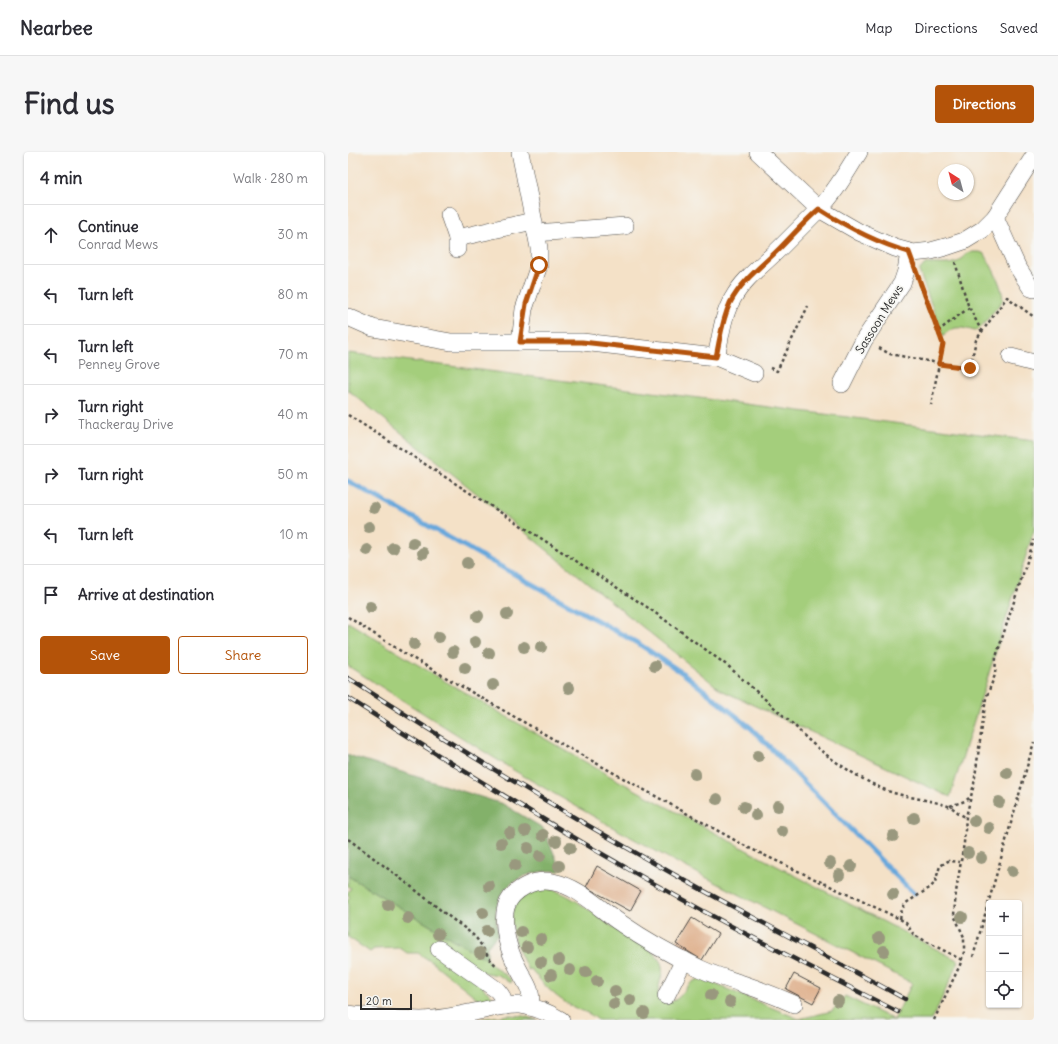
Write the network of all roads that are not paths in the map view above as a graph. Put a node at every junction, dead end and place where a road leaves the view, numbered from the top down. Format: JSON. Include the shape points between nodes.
{"nodes":[{"id":1,"x":520,"y":152,"type":"edge"},
{"id":2,"x":758,"y":152,"type":"edge"},
{"id":3,"x":859,"y":152,"type":"edge"},
{"id":4,"x":1034,"y":156,"type":"edge"},
{"id":5,"x":819,"y":209,"type":"junction"},
{"id":6,"x":449,"y":215,"type":"dead end"},
{"id":7,"x":995,"y":217,"type":"junction"},
{"id":8,"x":625,"y":226,"type":"dead end"},
{"id":9,"x":535,"y":227,"type":"junction"},
{"id":10,"x":909,"y":252,"type":"junction"},
{"id":11,"x":1034,"y":289,"type":"edge"},
{"id":12,"x":348,"y":317,"type":"edge"},
{"id":13,"x":520,"y":342,"type":"junction"},
{"id":14,"x":716,"y":357,"type":"junction"},
{"id":15,"x":1011,"y":357,"type":"dead end"},
{"id":16,"x":1034,"y":364,"type":"edge"},
{"id":17,"x":754,"y":373,"type":"road end"},
{"id":18,"x":842,"y":384,"type":"dead end"},
{"id":19,"x":439,"y":949,"type":"dead end"},
{"id":20,"x":684,"y":960,"type":"junction"},
{"id":21,"x":666,"y":996,"type":"dead end"},
{"id":22,"x":794,"y":1004,"type":"dead end"},
{"id":23,"x":505,"y":1006,"type":"junction"},
{"id":24,"x":530,"y":1007,"type":"junction"},
{"id":25,"x":348,"y":1014,"type":"edge"},
{"id":26,"x":562,"y":1020,"type":"edge"}],
"edges":[{"from":1,"to":9,"type":"street"},
{"from":2,"to":5,"type":"street"},
{"from":3,"to":5,"type":"street","via":[[837,187]]},
{"from":4,"to":7,"type":"street"},
{"from":5,"to":10,"type":"street","via":[[859,232]]},
{"from":5,"to":14,"type":"street","via":[[739,289],[726,312]]},
{"from":6,"to":9,"type":"street","via":[[457,244]]},
{"from":7,"to":10,"type":"street","via":[[978,233],[949,246],[931,251]]},
{"from":7,"to":11,"type":"street","via":[[1017,266]]},
{"from":8,"to":9,"type":"street"},
{"from":9,"to":13,"type":"street","via":[[539,245],[539,265],[526,304]]},
{"from":10,"to":18,"type":"street","name":"Sassoon Mews","via":[[902,283],[864,340]]},
{"from":12,"to":13,"type":"street","via":[[373,328],[451,342]]},
{"from":13,"to":14,"type":"street","via":[[582,342]]},
{"from":14,"to":17,"type":"street"},
{"from":15,"to":16,"type":"street"},
{"from":19,"to":23,"type":"street","via":[[499,992]]},
{"from":20,"to":21,"type":"street"},
{"from":20,"to":22,"type":"street","via":[[705,971]]},
{"from":20,"to":24,"type":"street","via":[[622,925],[574,890],[557,883],[538,881],[516,893],[509,901],[505,922],[513,958],[531,993]]},
{"from":23,"to":24,"type":"street"},
{"from":23,"to":25,"type":"street","via":[[420,1020]]},
{"from":24,"to":26,"type":"street"}]}
